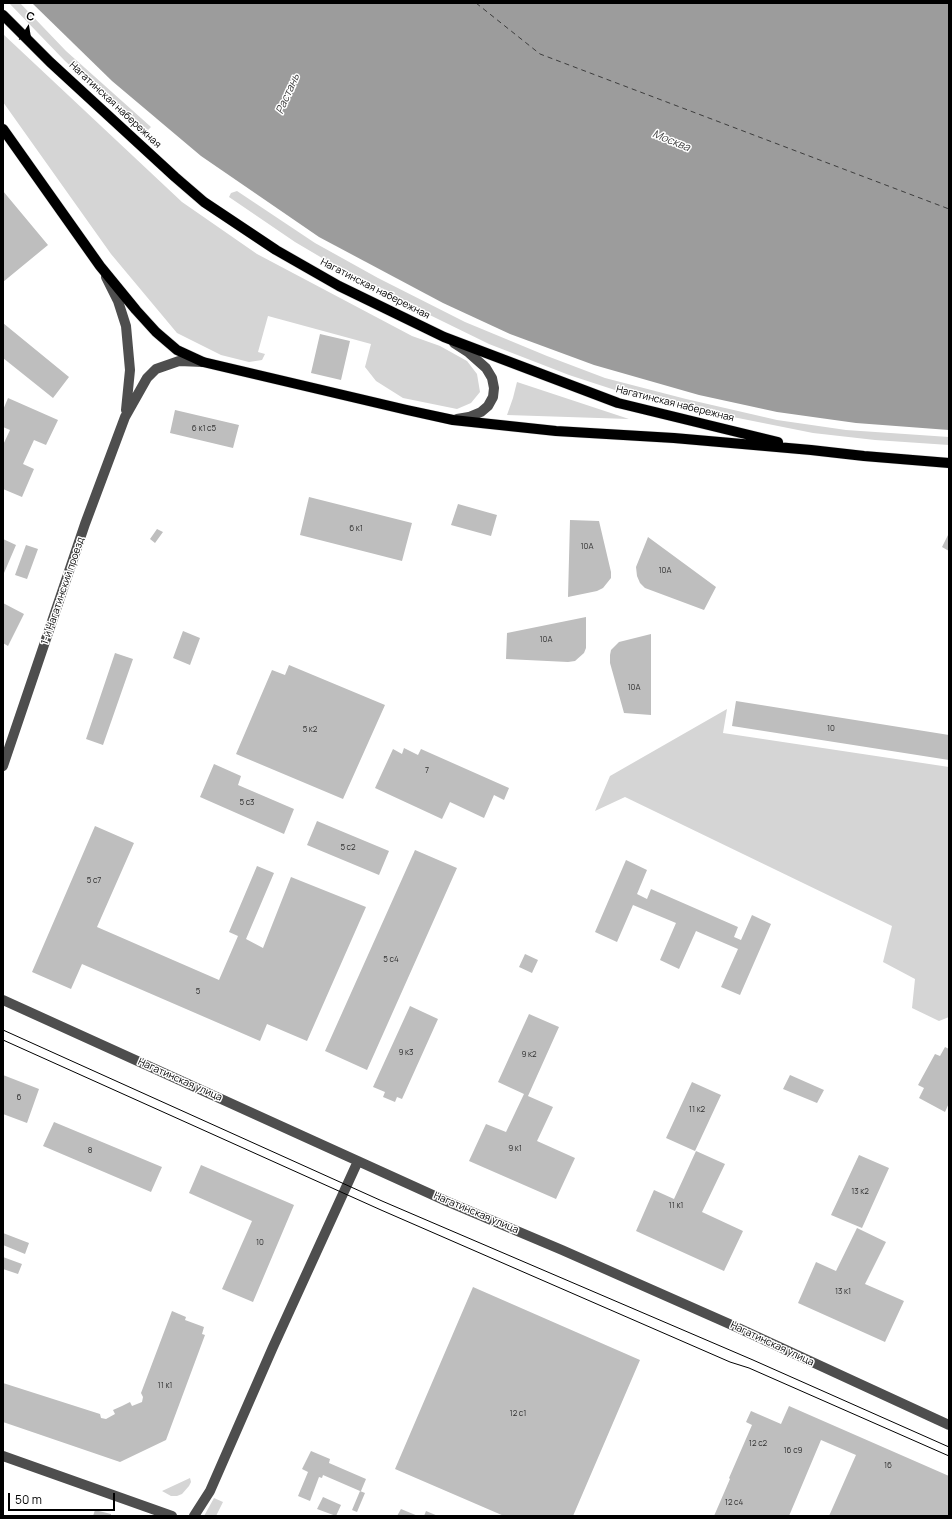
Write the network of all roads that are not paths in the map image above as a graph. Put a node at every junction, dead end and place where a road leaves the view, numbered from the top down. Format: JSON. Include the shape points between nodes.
{"nodes":[{"id":1,"x":3,"y":15,"type":"edge"},
{"id":2,"x":3,"y":129,"type":"edge"},
{"id":3,"x":100,"y":266,"type":"junction"},
{"id":4,"x":444,"y":337,"type":"junction"},
{"id":5,"x":203,"y":362,"type":"junction"},
{"id":6,"x":125,"y":417,"type":"junction"},
{"id":7,"x":453,"y":420,"type":"junction"},
{"id":8,"x":811,"y":450,"type":"junction"},
{"id":9,"x":949,"y":463,"type":"edge"},
{"id":10,"x":3,"y":766,"type":"edge"},
{"id":11,"x":3,"y":1000,"type":"edge"},
{"id":12,"x":358,"y":1161,"type":"junction"},
{"id":13,"x":949,"y":1425,"type":"edge"},
{"id":14,"x":3,"y":1456,"type":"edge"},
{"id":15,"x":172,"y":1516,"type":"edge"},
{"id":16,"x":194,"y":1516,"type":"edge"}],
"edges":[{"from":1,"to":4,"type":"main road","name":"Нагатинская набережная","via":[[56,68],[204,202],[276,250],[339,286]]},
{"from":2,"to":3,"type":"main road","name":"Нагатинская набережная"},
{"from":3,"to":5,"type":"main road","name":"Нагатинская набережная","via":[[156,332],[177,350]]},
{"from":3,"to":6,"type":"street","via":[[118,301],[126,326],[130,370]]},
{"from":4,"to":7,"type":"street","via":[[468,352],[486,368],[494,388],[493,398],[481,412]]},
{"from":4,"to":8,"type":"main road","name":"Нагатинская набережная","via":[[618,403]]},
{"from":5,"to":6,"type":"street","via":[[179,361],[156,369],[147,378]]},
{"from":5,"to":7,"type":"main road","name":"Нагатинская набережная"},
{"from":6,"to":10,"type":"street","name":"1-й Нагатинский проезд"},
{"from":7,"to":8,"type":"main road","name":"Нагатинская набережная","via":[[556,431]]},
{"from":8,"to":9,"type":"main road","name":"Нагатинская набережная"},
{"from":11,"to":12,"type":"street","name":"Нагатинская улица"},
{"from":12,"to":13,"type":"street","name":"Нагатинская улица"},
{"from":12,"to":16,"type":"street","via":[[210,1491]]},
{"from":14,"to":15,"type":"street"}]}
